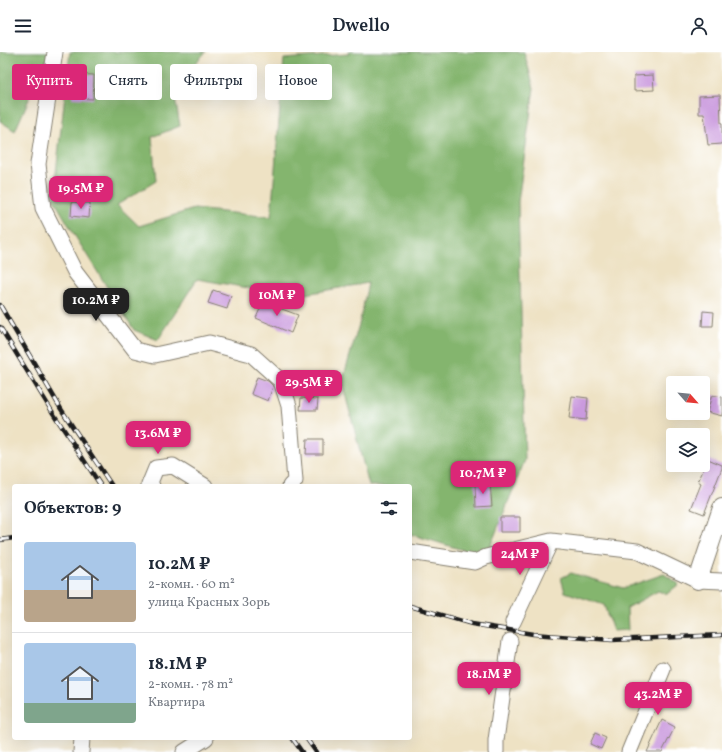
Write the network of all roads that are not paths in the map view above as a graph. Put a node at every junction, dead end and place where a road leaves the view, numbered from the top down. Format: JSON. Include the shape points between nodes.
{"nodes":[{"id":1,"x":55,"y":52,"type":"edge"},
{"id":2,"x":149,"y":484,"type":"edge"},
{"id":3,"x":203,"y":484,"type":"edge"},
{"id":4,"x":292,"y":484,"type":"edge"},
{"id":5,"x":722,"y":508,"type":"edge"},
{"id":6,"x":552,"y":541,"type":"junction"},
{"id":7,"x":412,"y":552,"type":"edge"},
{"id":8,"x":698,"y":580,"type":"junction"},
{"id":9,"x":722,"y":581,"type":"edge"},
{"id":10,"x":513,"y":622,"type":"dead end"},
{"id":11,"x":510,"y":641,"type":"dead end"},
{"id":12,"x":663,"y":669,"type":"dead end"},
{"id":13,"x":82,"y":740,"type":"edge"},
{"id":14,"x":203,"y":740,"type":"edge"},
{"id":15,"x":80,"y":752,"type":"edge"},
{"id":16,"x":184,"y":752,"type":"edge"},
{"id":17,"x":496,"y":752,"type":"edge"},
{"id":18,"x":629,"y":752,"type":"edge"}],
"edges":[{"from":1,"to":4,"type":"street","via":[[38,164],[43,208],[75,272],[134,350],[155,356],[209,343],[251,354],[281,382],[289,406],[295,481]]},
{"from":2,"to":3,"type":"street","via":[[156,468],[173,466]]},
{"from":5,"to":8,"type":"street"},
{"from":6,"to":7,"type":"street","via":[[475,562]]},
{"from":6,"to":8,"type":"street","via":[[637,551]]},
{"from":6,"to":10,"type":"street"},
{"from":8,"to":9,"type":"street"},
{"from":11,"to":17,"type":"street"},
{"from":12,"to":18,"type":"street"},
{"from":13,"to":15,"type":"street"},
{"from":14,"to":16,"type":"street"}]}
